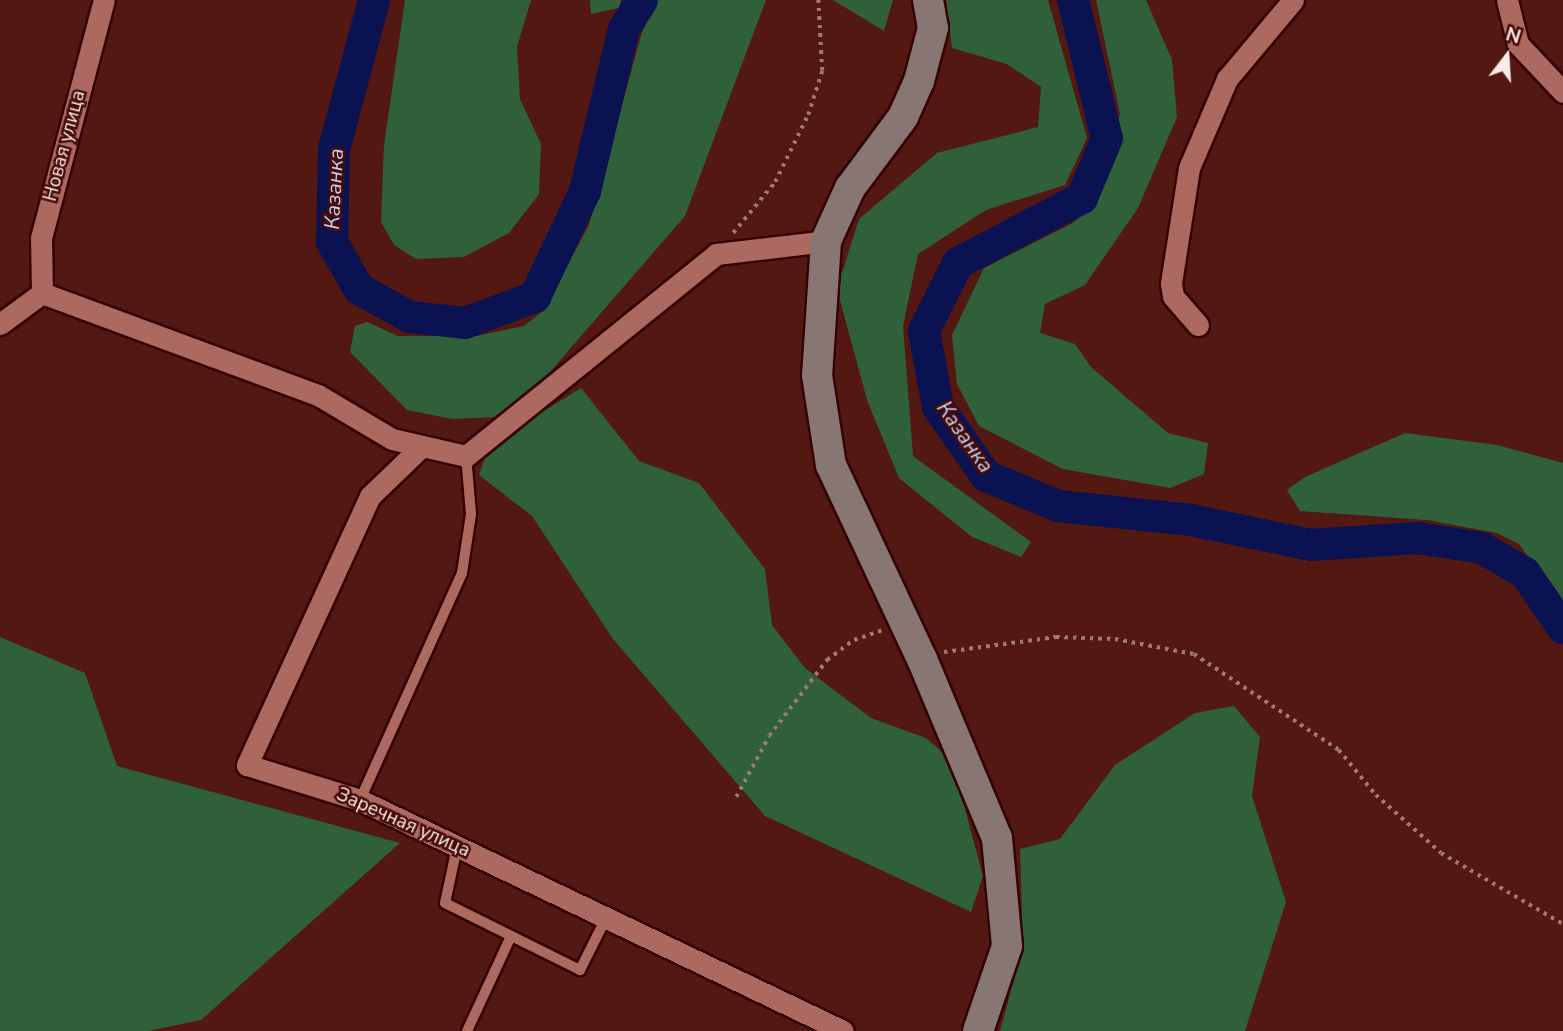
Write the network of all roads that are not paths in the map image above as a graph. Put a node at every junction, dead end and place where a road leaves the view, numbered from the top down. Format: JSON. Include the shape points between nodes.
{"nodes":[{"id":1,"x":104,"y":0,"type":"edge"},
{"id":2,"x":929,"y":0,"type":"edge"},
{"id":3,"x":1293,"y":0,"type":"edge"},
{"id":4,"x":1507,"y":0,"type":"edge"},
{"id":5,"x":1563,"y":92,"type":"edge"},
{"id":6,"x":826,"y":242,"type":"junction"},
{"id":7,"x":42,"y":293,"type":"junction"},
{"id":8,"x":0,"y":324,"type":"edge"},
{"id":9,"x":1198,"y":325,"type":"dead end"},
{"id":10,"x":419,"y":449,"type":"junction"},
{"id":11,"x":466,"y":456,"type":"junction"},
{"id":12,"x":360,"y":800,"type":"junction"},
{"id":13,"x":457,"y":846,"type":"junction"},
{"id":14,"x":607,"y":918,"type":"junction"},
{"id":15,"x":511,"y":936,"type":"junction"},
{"id":16,"x":467,"y":1031,"type":"edge"},
{"id":17,"x":843,"y":1031,"type":"edge"},
{"id":18,"x":978,"y":1031,"type":"edge"}],
"edges":[{"from":1,"to":7,"type":"street","name":"Новая улица","via":[[41,238]]},
{"from":2,"to":6,"type":"street","via":[[933,28],[919,81],[903,117],[850,188]]},
{"from":3,"to":9,"type":"street","via":[[1227,79],[1189,168],[1171,283],[1173,296]]},
{"from":4,"to":5,"type":"street","via":[[1518,44]]},
{"from":6,"to":11,"type":"street","via":[[716,254]]},
{"from":6,"to":18,"type":"street","via":[[817,375],[831,465],[979,787],[1006,886],[1007,946]]},
{"from":7,"to":8,"type":"street"},
{"from":7,"to":10,"type":"street","via":[[318,395]]},
{"from":10,"to":11,"type":"street"},
{"from":10,"to":12,"type":"street","name":"Заречная улица","via":[[365,505],[247,765]]},
{"from":11,"to":12,"type":"lane","via":[[471,514],[462,573]]},
{"from":12,"to":13,"type":"street","name":"Заречная улица"},
{"from":13,"to":14,"type":"street","name":"Заречная улица"},
{"from":13,"to":15,"type":"lane","via":[[445,903]]},
{"from":14,"to":15,"type":"lane","via":[[580,970]]},
{"from":14,"to":17,"type":"street","name":"Заречная улица"},
{"from":15,"to":16,"type":"lane"}]}
